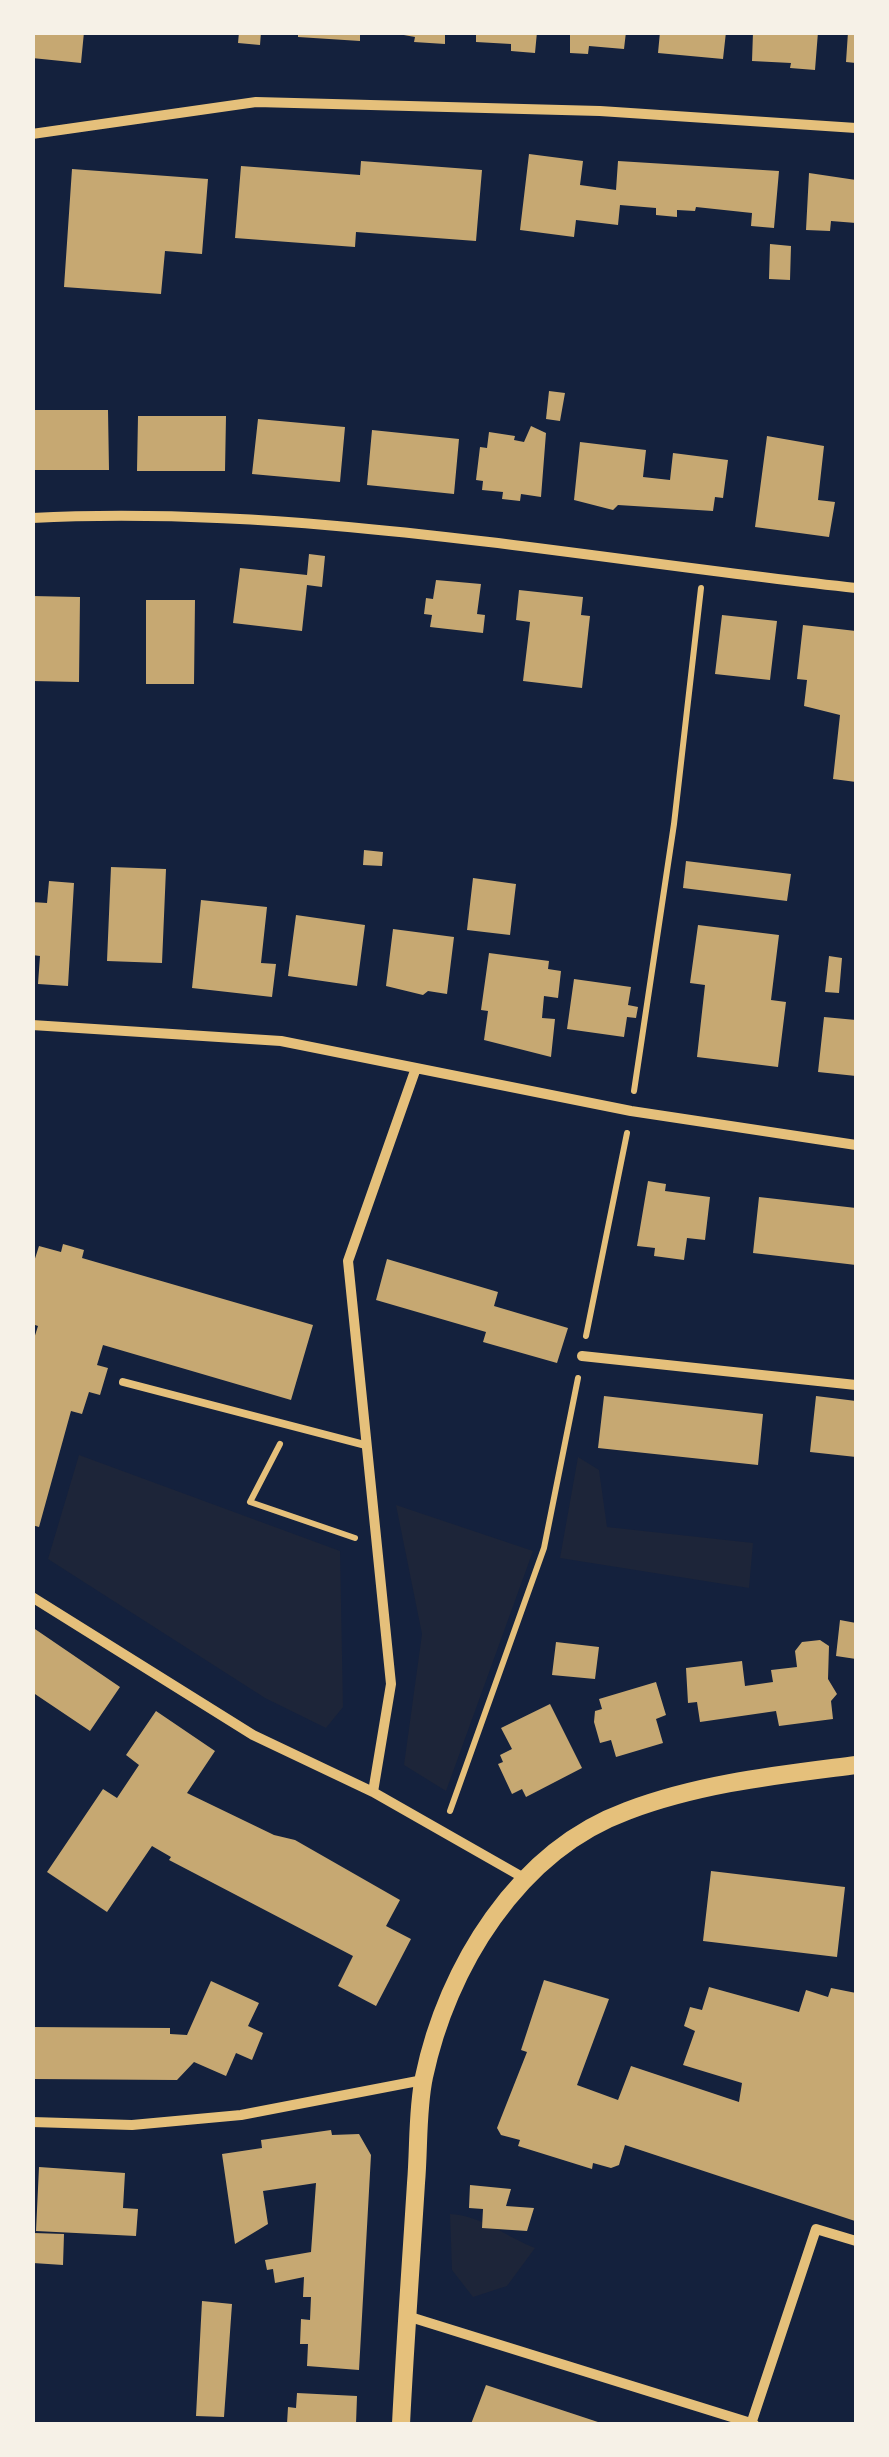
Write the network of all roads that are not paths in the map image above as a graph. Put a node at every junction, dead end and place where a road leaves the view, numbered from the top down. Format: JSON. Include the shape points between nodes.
{"nodes":[{"id":1,"x":856,"y":128,"type":"edge"},
{"id":2,"x":32,"y":134,"type":"edge"},
{"id":3,"x":32,"y":518,"type":"edge"},
{"id":4,"x":856,"y":588,"type":"edge"},
{"id":5,"x":32,"y":1025,"type":"edge"},
{"id":6,"x":416,"y":1068,"type":"junction"},
{"id":7,"x":856,"y":1144,"type":"edge"},
{"id":8,"x":582,"y":1356,"type":"road end"},
{"id":9,"x":123,"y":1382,"type":"dead end"},
{"id":10,"x":856,"y":1385,"type":"edge"},
{"id":11,"x":365,"y":1445,"type":"junction"},
{"id":12,"x":32,"y":1597,"type":"edge"},
{"id":13,"x":856,"y":1765,"type":"edge"},
{"id":14,"x":374,"y":1792,"type":"junction"},
{"id":15,"x":524,"y":1878,"type":"junction"},
{"id":16,"x":423,"y":2080,"type":"junction"},
{"id":17,"x":32,"y":2122,"type":"edge"},
{"id":18,"x":856,"y":2241,"type":"edge"},
{"id":19,"x":407,"y":2316,"type":"junction"},
{"id":20,"x":400,"y":2424,"type":"edge"},
{"id":21,"x":752,"y":2424,"type":"edge"}],
"edges":[{"from":1,"to":2,"type":"street","via":[[600,111],[256,102]]},
{"from":3,"to":4,"type":"street","via":[[138,513],[354,530]]},
{"from":5,"to":6,"type":"street","via":[[281,1041]]},
{"from":6,"to":7,"type":"street","via":[[631,1111]]},
{"from":6,"to":11,"type":"street","via":[[348,1261]]},
{"from":8,"to":10,"type":"street"},
{"from":9,"to":11,"type":"lane"},
{"from":11,"to":14,"type":"street","via":[[391,1684]]},
{"from":12,"to":14,"type":"street","via":[[253,1735]]},
{"from":13,"to":15,"type":"street","via":[[696,1789],[623,1812],[571,1840]]},
{"from":14,"to":15,"type":"street"},
{"from":15,"to":16,"type":"street","via":[[469,1956],[439,2020]]},
{"from":16,"to":17,"type":"street","via":[[241,2115],[132,2125]]},
{"from":16,"to":19,"type":"street"},
{"from":18,"to":21,"type":"street","via":[[816,2229]]},
{"from":19,"to":20,"type":"street"},
{"from":19,"to":21,"type":"street"}]}
